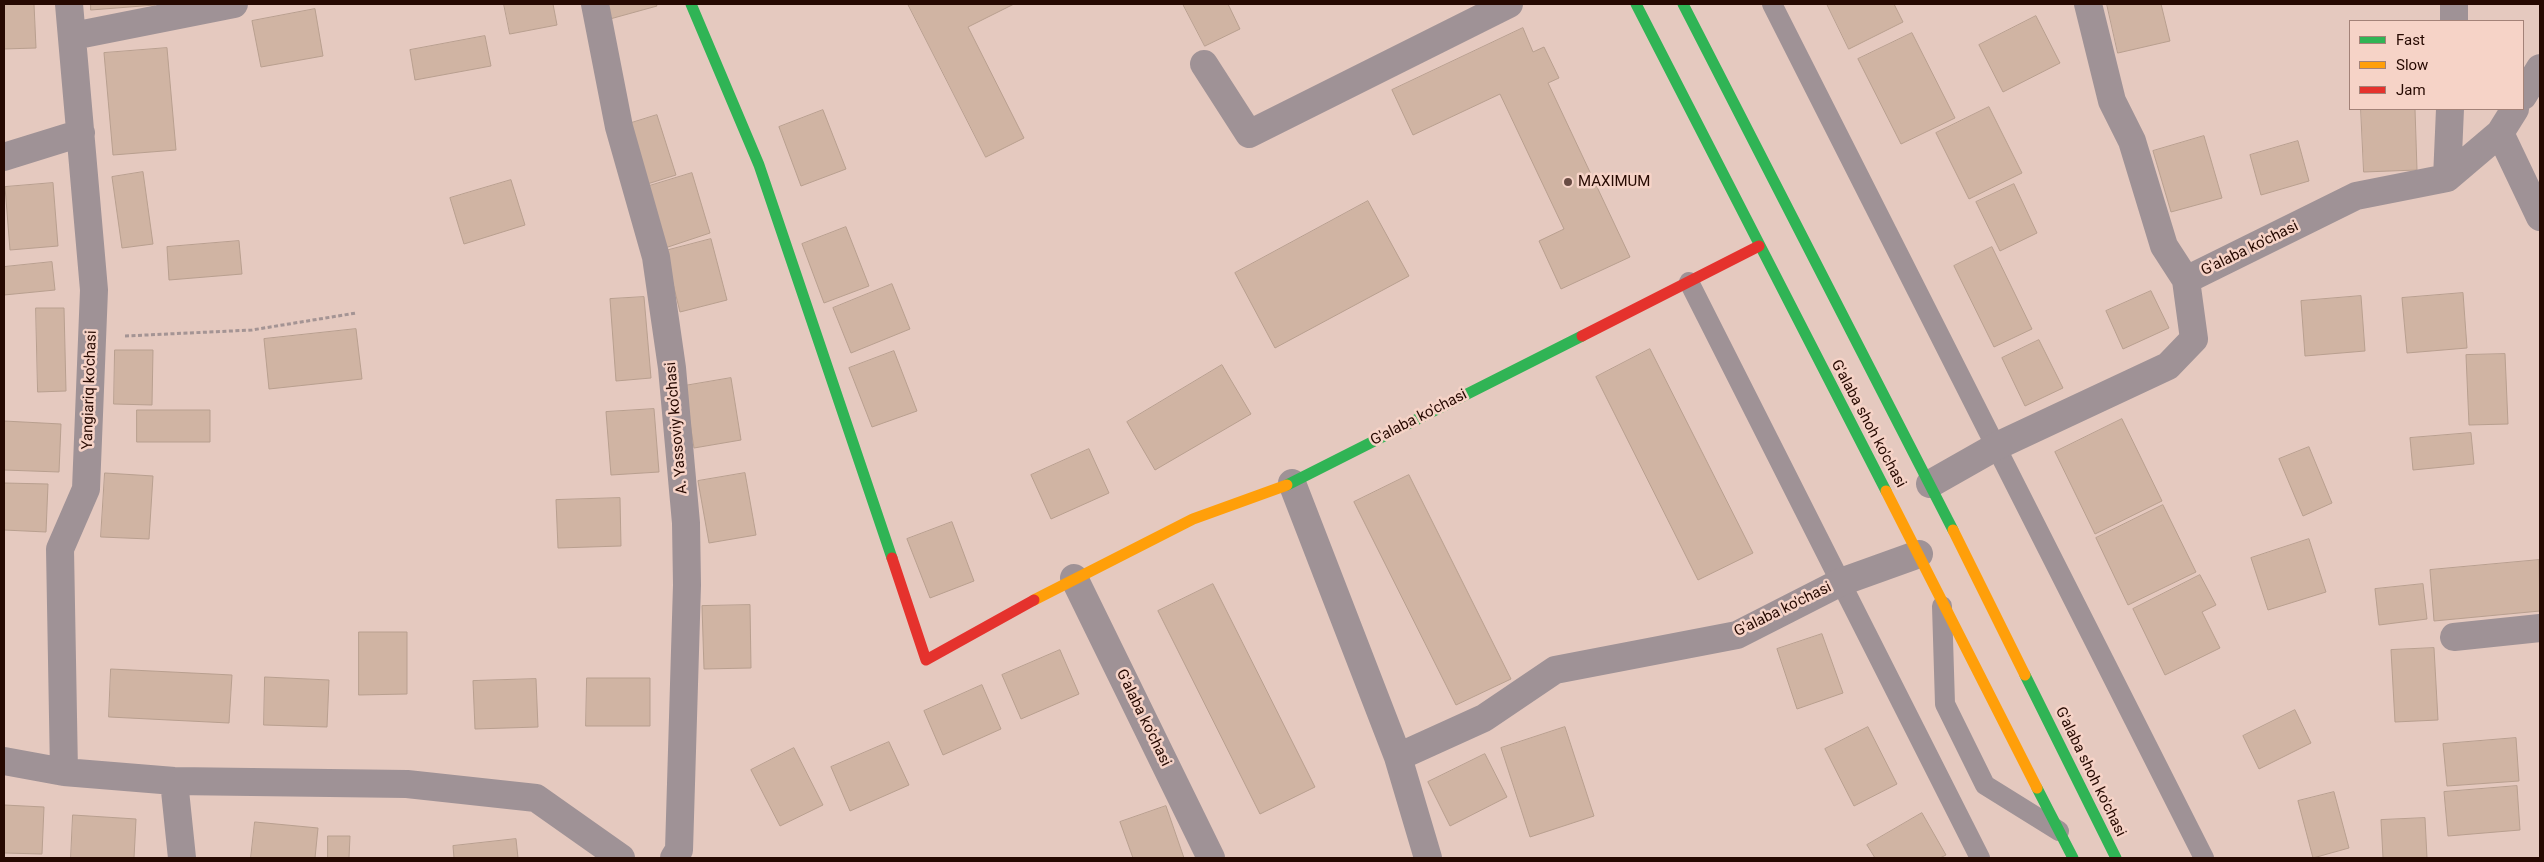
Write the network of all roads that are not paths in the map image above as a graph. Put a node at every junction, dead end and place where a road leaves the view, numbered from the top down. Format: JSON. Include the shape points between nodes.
{"nodes":[{"id":1,"x":69,"y":4,"type":"edge"},
{"id":2,"x":234,"y":4,"type":"edge"},
{"id":3,"x":595,"y":4,"type":"edge"},
{"id":4,"x":691,"y":4,"type":"edge"},
{"id":5,"x":1509,"y":4,"type":"edge"},
{"id":6,"x":1636,"y":4,"type":"edge"},
{"id":7,"x":1683,"y":4,"type":"edge"},
{"id":8,"x":1772,"y":4,"type":"edge"},
{"id":9,"x":2088,"y":4,"type":"edge"},
{"id":10,"x":2454,"y":4,"type":"edge"},
{"id":11,"x":2454,"y":20,"type":"edge"},
{"id":12,"x":73,"y":36,"type":"junction"},
{"id":13,"x":1204,"y":64,"type":"dead end"},
{"id":14,"x":2540,"y":68,"type":"edge"},
{"id":15,"x":2524,"y":94,"type":"edge"},
{"id":16,"x":2450,"y":110,"type":"edge"},
{"id":17,"x":2514,"y":110,"type":"edge"},
{"id":18,"x":81,"y":133,"type":"junction"},
{"id":19,"x":2500,"y":133,"type":"junction"},
{"id":20,"x":4,"y":157,"type":"edge"},
{"id":21,"x":2447,"y":178,"type":"junction"},
{"id":22,"x":2540,"y":217,"type":"edge"},
{"id":23,"x":1759,"y":246,"type":"junction"},
{"id":24,"x":2186,"y":280,"type":"junction"},
{"id":25,"x":1689,"y":282,"type":"junction"},
{"id":26,"x":1997,"y":446,"type":"junction"},
{"id":27,"x":1292,"y":483,"type":"junction"},
{"id":28,"x":1930,"y":484,"type":"junction"},
{"id":29,"x":1919,"y":554,"type":"junction"},
{"id":30,"x":1074,"y":578,"type":"junction"},
{"id":31,"x":1841,"y":582,"type":"junction"},
{"id":32,"x":1942,"y":599,"type":"junction"},
{"id":33,"x":2540,"y":628,"type":"edge"},
{"id":34,"x":2454,"y":637,"type":"dead end"},
{"id":35,"x":1398,"y":757,"type":"junction"},
{"id":36,"x":4,"y":760,"type":"edge"},
{"id":37,"x":64,"y":772,"type":"junction"},
{"id":38,"x":174,"y":781,"type":"junction"},
{"id":39,"x":2059,"y":831,"type":"junction"},
{"id":40,"x":182,"y":858,"type":"edge"},
{"id":41,"x":621,"y":858,"type":"edge"},
{"id":42,"x":674,"y":858,"type":"edge"},
{"id":43,"x":1211,"y":858,"type":"edge"},
{"id":44,"x":1428,"y":858,"type":"edge"},
{"id":45,"x":1980,"y":858,"type":"edge"},
{"id":46,"x":2073,"y":858,"type":"edge"},
{"id":47,"x":2116,"y":858,"type":"edge"},
{"id":48,"x":2204,"y":858,"type":"edge"}],
"edges":[{"from":1,"to":12,"type":"street","name":"Yangiariq ko'chasi"},
{"from":2,"to":12,"type":"street"},
{"from":3,"to":42,"type":"street","name":"A. Yassoviy ko'chasi","via":[[619,127],[656,257],[672,368],[686,524],[687,585],[679,850]]},
{"from":4,"to":30,"type":"main road","name":"G'alaba ko'chasi","via":[[759,166],[926,660]]},
{"from":5,"to":13,"type":"street","via":[[1249,134]]},
{"from":6,"to":23,"type":"main road","name":"G'alaba shoh ko'chasi"},
{"from":7,"to":28,"type":"main road","name":"G'alaba shoh ko'chasi"},
{"from":8,"to":26,"type":"lane"},
{"from":9,"to":24,"type":"street","via":[[2112,101],[2132,141],[2164,246]]},
{"from":10,"to":11,"type":"street"},
{"from":12,"to":18,"type":"street","name":"Yangiariq ko'chasi"},
{"from":14,"to":15,"type":"street"},
{"from":16,"to":21,"type":"street"},
{"from":17,"to":19,"type":"street","name":"G'alaba ko'chasi"},
{"from":18,"to":20,"type":"street"},
{"from":18,"to":37,"type":"street","name":"Yangiariq ko'chasi","via":[[94,290],[86,489],[60,549]]},
{"from":19,"to":21,"type":"street","name":"G'alaba ko'chasi"},
{"from":19,"to":22,"type":"street"},
{"from":21,"to":24,"type":"street","name":"G'alaba ko'chasi","via":[[2356,196]]},
{"from":23,"to":25,"type":"main road","name":"G'alaba ko'chasi"},
{"from":23,"to":29,"type":"main road","name":"G'alaba shoh ko'chasi"},
{"from":24,"to":26,"type":"street","name":"G'alaba ko'chasi","via":[[2194,339],[2168,366]]},
{"from":25,"to":27,"type":"main road","name":"G'alaba ko'chasi"},
{"from":25,"to":31,"type":"lane"},
{"from":26,"to":28,"type":"street","name":"G'alaba ko'chasi"},
{"from":26,"to":48,"type":"lane"},
{"from":27,"to":30,"type":"main road","name":"G'alaba ko'chasi","via":[[1193,519]]},
{"from":27,"to":35,"type":"street"},
{"from":28,"to":47,"type":"main road","name":"G'alaba shoh ko'chasi"},
{"from":29,"to":31,"type":"street","name":"G'alaba ko'chasi"},
{"from":29,"to":32,"type":"main road","name":"G'alaba shoh ko'chasi"},
{"from":30,"to":43,"type":"street","name":"G'alaba ko'chasi"},
{"from":31,"to":35,"type":"street","name":"G'alaba ko'chasi","via":[[1736,635],[1555,670],[1484,718]]},
{"from":31,"to":45,"type":"lane"},
{"from":32,"to":39,"type":"main road","name":"G'alaba shoh ko'chasi"},
{"from":32,"to":39,"type":"lane","via":[[1945,704],[1985,785]]},
{"from":33,"to":34,"type":"street"},
{"from":35,"to":44,"type":"street"},
{"from":36,"to":37,"type":"street"},
{"from":37,"to":38,"type":"street"},
{"from":38,"to":40,"type":"street"},
{"from":38,"to":41,"type":"street","via":[[406,784],[536,798]]},
{"from":39,"to":46,"type":"main road","name":"G'alaba shoh ko'chasi"}]}
